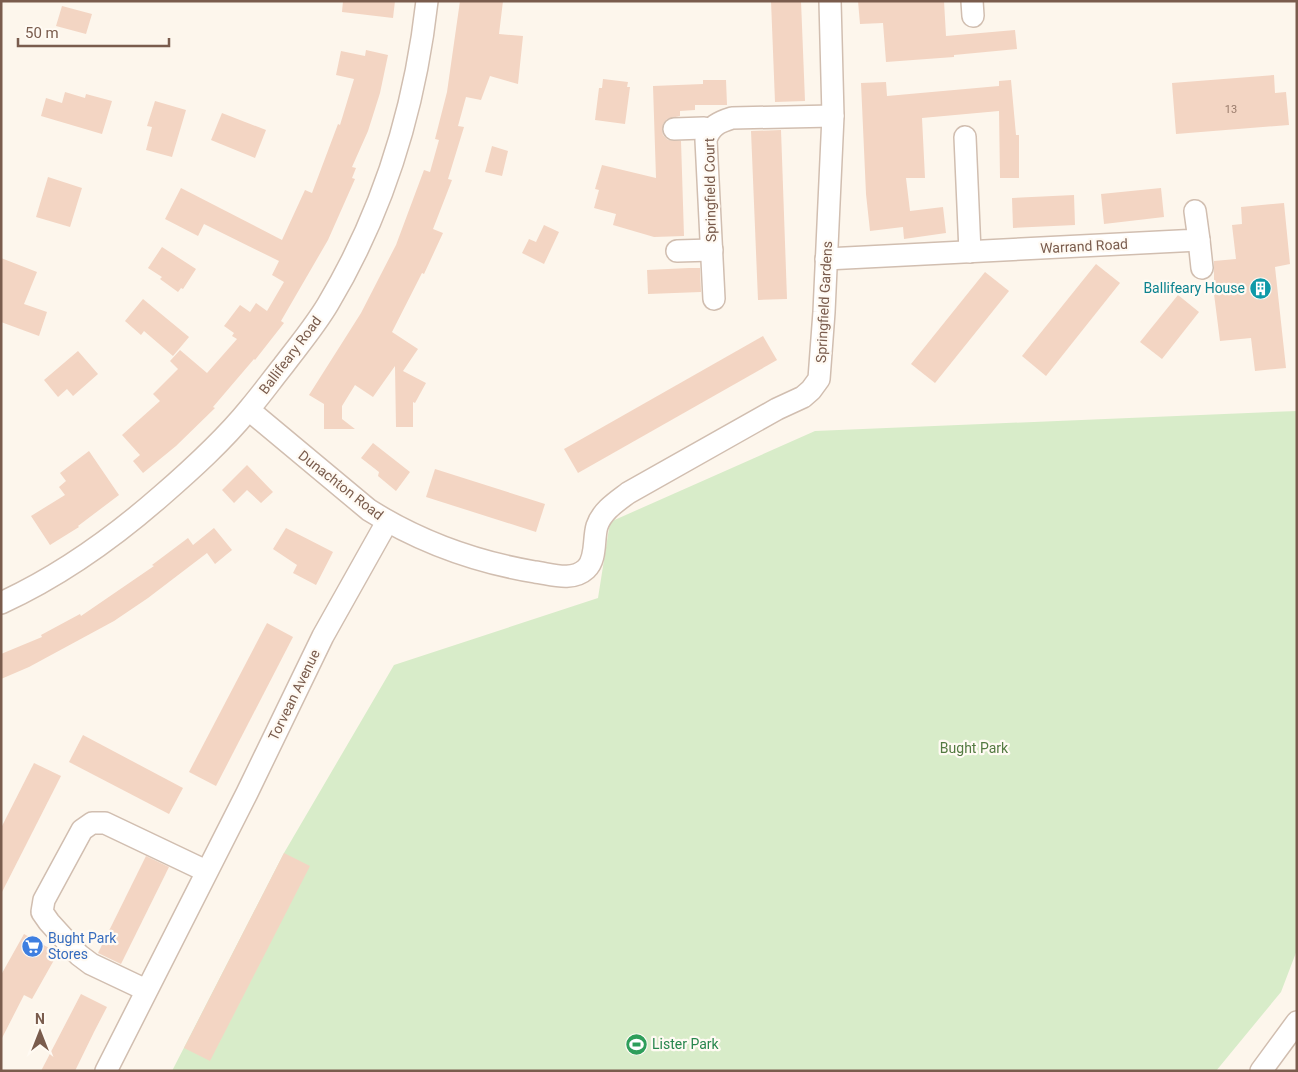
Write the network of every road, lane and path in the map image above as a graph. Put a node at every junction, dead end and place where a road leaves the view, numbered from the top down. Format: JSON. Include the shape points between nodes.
{"nodes":[{"id":1,"x":427,"y":1,"type":"edge"},
{"id":2,"x":830,"y":1,"type":"edge"},
{"id":3,"x":833,"y":116,"type":"junction"},
{"id":4,"x":674,"y":129,"type":"dead end"},
{"id":5,"x":710,"y":130,"type":"junction"},
{"id":6,"x":965,"y":137,"type":"dead end"},
{"id":7,"x":1195,"y":211,"type":"dead end"},
{"id":8,"x":1199,"y":240,"type":"junction"},
{"id":9,"x":712,"y":250,"type":"junction"},
{"id":10,"x":677,"y":251,"type":"dead end"},
{"id":11,"x":970,"y":252,"type":"junction"},
{"id":12,"x":826,"y":260,"type":"junction"},
{"id":13,"x":1202,"y":268,"type":"dead end"},
{"id":14,"x":714,"y":299,"type":"dead end"},
{"id":15,"x":249,"y":410,"type":"junction"},
{"id":16,"x":628,"y":493,"type":"joint"},
{"id":17,"x":387,"y":522,"type":"junction"},
{"id":18,"x":1,"y":603,"type":"edge"},
{"id":19,"x":206,"y":871,"type":"junction"},
{"id":20,"x":146,"y":990,"type":"junction"},
{"id":21,"x":1297,"y":1022,"type":"edge"},
{"id":22,"x":106,"y":1071,"type":"edge"},
{"id":23,"x":1261,"y":1071,"type":"edge"}],
"edges":[{"from":1,"to":15,"type":"street","name":"Ballifeary Road","via":[[412,96],[397,149],[355,255],[327,305]]},
{"from":2,"to":3,"type":"street","name":"Springfield Gardens"},
{"from":3,"to":5,"type":"street","name":"Springfield Court","via":[[732,118],[717,123]]},
{"from":3,"to":12,"type":"street","name":"Springfield Gardens"},
{"from":4,"to":5,"type":"street","name":"Springfield Court"},
{"from":5,"to":9,"type":"street","name":"Springfield Court","via":[[706,140]]},
{"from":6,"to":11,"type":"street"},
{"from":7,"to":8,"type":"street"},
{"from":8,"to":11,"type":"street","name":"Warrand Road"},
{"from":8,"to":13,"type":"street"},
{"from":9,"to":10,"type":"street","name":"Springfield Court"},
{"from":9,"to":14,"type":"street","name":"Springfield Court"},
{"from":11,"to":12,"type":"street","name":"Warrand Road"},
{"from":12,"to":16,"type":"street","name":"Springfield Gardens","via":[[819,378],[811,390]]},
{"from":15,"to":17,"type":"street","name":"Dunachton Road"},
{"from":15,"to":18,"type":"street","name":"Ballifeary Road","via":[[196,465],[137,517],[78,560]]},
{"from":16,"to":17,"type":"street","name":"Dunachton Road","via":[[602,516],[587,568],[564,577],[463,556]]},
{"from":17,"to":19,"type":"street","name":"Torvean Avenue","via":[[323,636]]},
{"from":19,"to":20,"type":"street","name":"Torvean Avenue"},
{"from":19,"to":20,"type":"street","via":[[105,823],[92,823],[82,830],[44,900],[42,912],[79,955]]},
{"from":20,"to":22,"type":"street","name":"Torvean Avenue"},
{"from":21,"to":23,"type":"street"}]}
